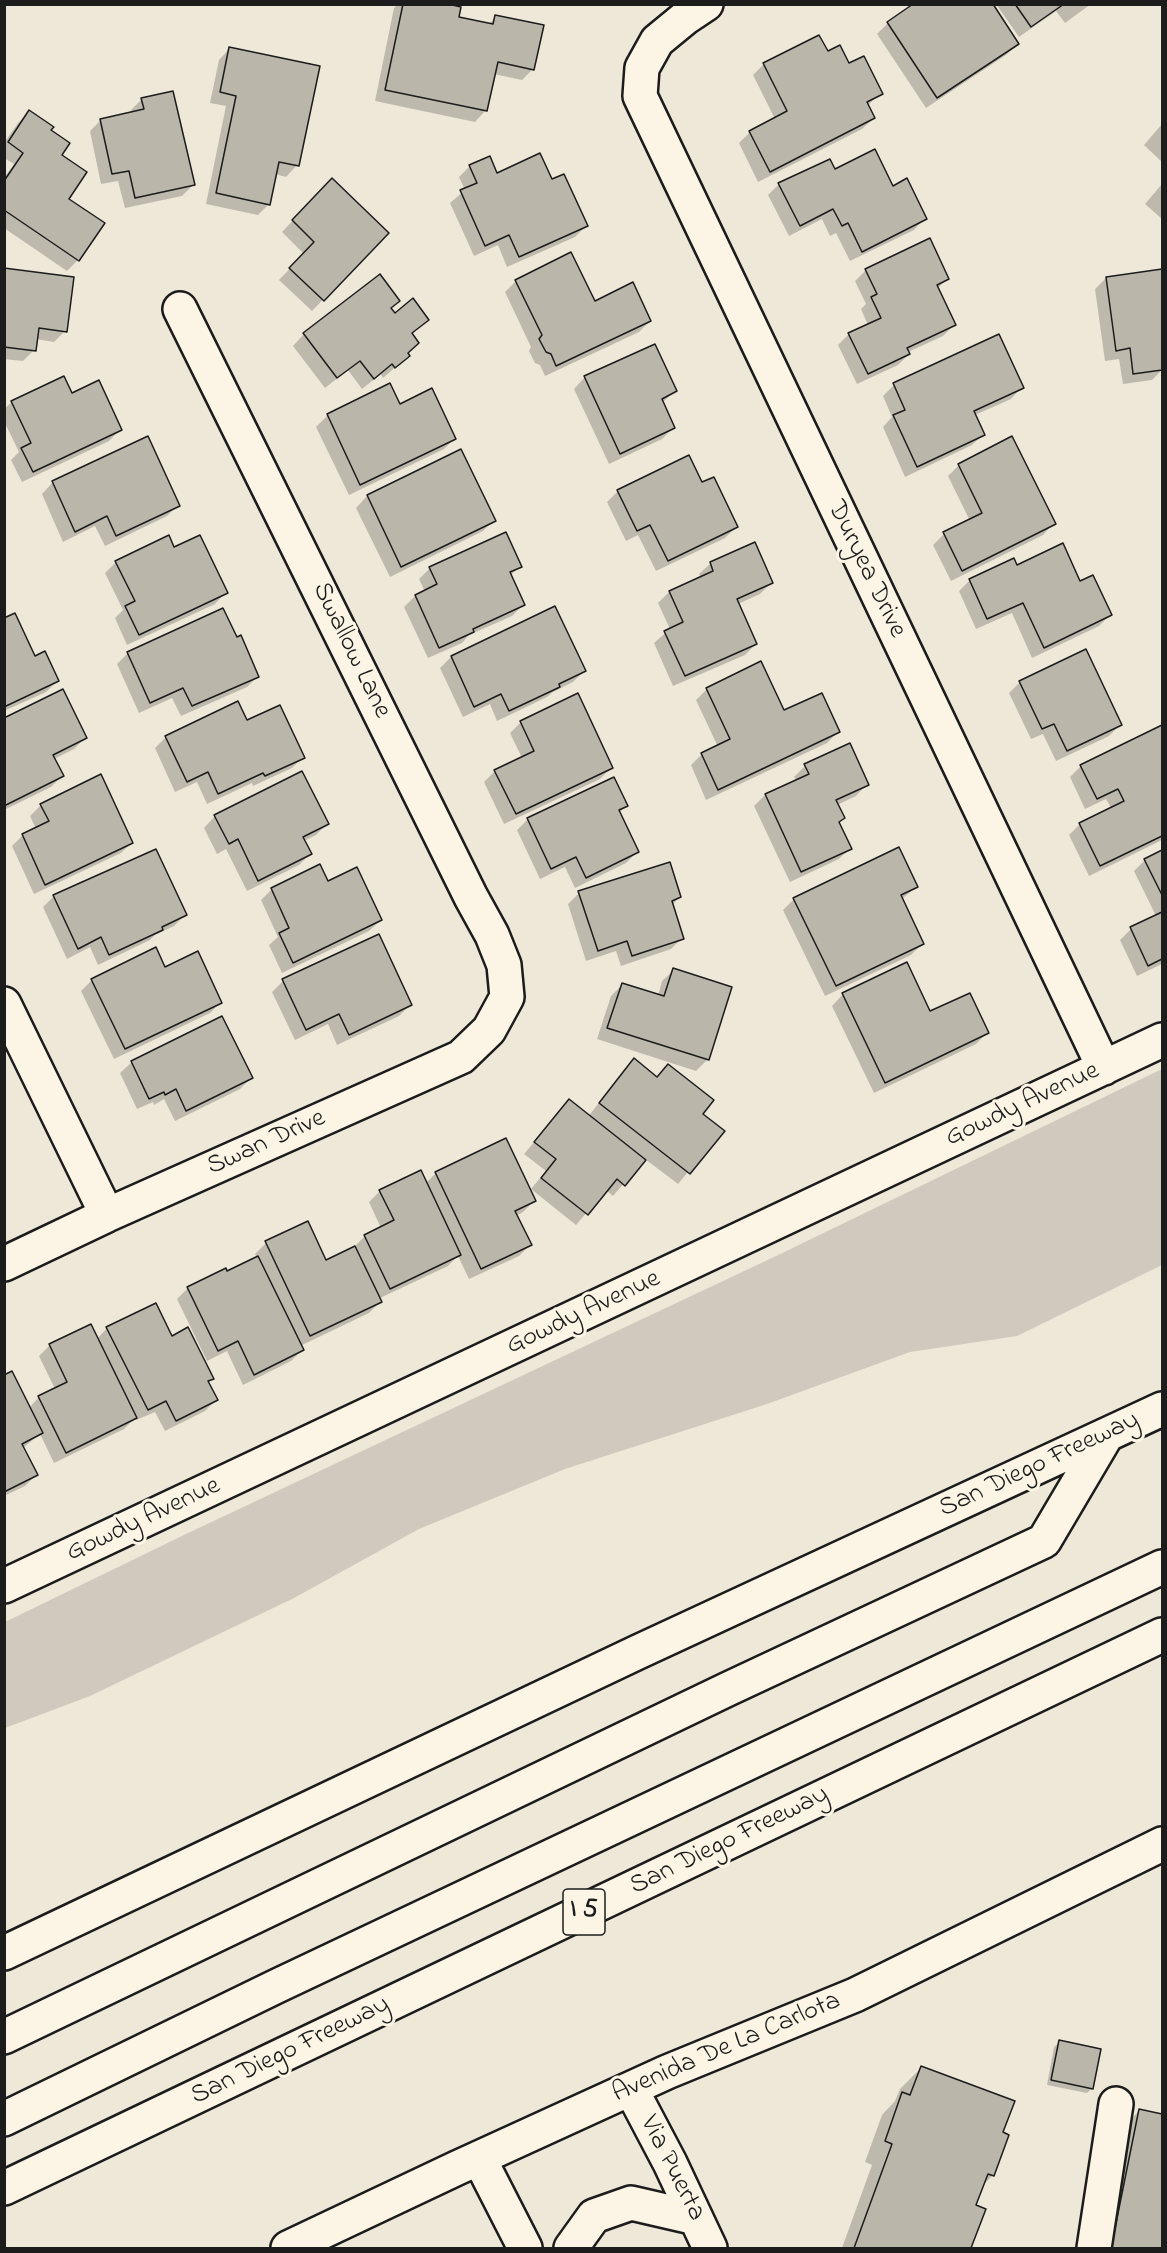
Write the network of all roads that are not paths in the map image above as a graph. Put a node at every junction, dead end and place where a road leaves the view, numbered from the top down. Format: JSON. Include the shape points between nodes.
{"nodes":[{"id":1,"x":706,"y":4,"type":"edge"},
{"id":2,"x":180,"y":309,"type":"dead end"},
{"id":3,"x":507,"y":997,"type":"joint"},
{"id":4,"x":4,"y":1004,"type":"edge"},
{"id":5,"x":1162,"y":1040,"type":"edge"},
{"id":6,"x":1104,"y":1068,"type":"junction"},
{"id":7,"x":107,"y":1215,"type":"junction"},
{"id":8,"x":4,"y":1264,"type":"edge"},
{"id":9,"x":1162,"y":1409,"type":"edge"},
{"id":10,"x":1106,"y":1436,"type":"junction"},
{"id":11,"x":1162,"y":1567,"type":"edge"},
{"id":12,"x":4,"y":1586,"type":"edge"},
{"id":13,"x":1162,"y":1635,"type":"edge"},
{"id":14,"x":1162,"y":1844,"type":"edge"},
{"id":15,"x":4,"y":1953,"type":"edge"},
{"id":16,"x":4,"y":2037,"type":"edge"},
{"id":17,"x":631,"y":2089,"type":"junction"},
{"id":18,"x":1116,"y":2104,"type":"dead end"},
{"id":19,"x":4,"y":2118,"type":"edge"},
{"id":20,"x":479,"y":2158,"type":"junction"},
{"id":21,"x":4,"y":2188,"type":"edge"},
{"id":22,"x":696,"y":2218,"type":"junction"},
{"id":23,"x":288,"y":2248,"type":"edge"},
{"id":24,"x":525,"y":2248,"type":"edge"},
{"id":25,"x":571,"y":2248,"type":"edge"},
{"id":26,"x":710,"y":2248,"type":"edge"},
{"id":27,"x":1094,"y":2248,"type":"edge"}],
"edges":[{"from":1,"to":6,"type":"main road","name":"Duryea Drive","via":[[657,41],[649,52],[642,68],[640,96]]},
{"from":2,"to":3,"type":"main road","name":"Swallow Lane","via":[[492,935],[504,965]]},
{"from":3,"to":7,"type":"main road","name":"Swan Drive","via":[[489,1030],[461,1057]]},
{"from":4,"to":7,"type":"main road"},
{"from":5,"to":6,"type":"main road","name":"Gowdy Avenue"},
{"from":6,"to":12,"type":"main road","name":"Gowdy Avenue"},
{"from":7,"to":8,"type":"main road","name":"Swan Drive"},
{"from":9,"to":10,"type":"main road","name":"San Diego Freeway"},
{"from":10,"to":15,"type":"main road","name":"San Diego Freeway"},
{"from":10,"to":16,"type":"main road","via":[[1044,1541]]},
{"from":11,"to":19,"type":"main road"},
{"from":13,"to":21,"type":"main road","name":"San Diego Freeway","number":"I 5"},
{"from":14,"to":17,"type":"main road","name":"Avenida De La Carlota","via":[[855,1995]]},
{"from":17,"to":20,"type":"main road","name":"Avenida De La Carlota"},
{"from":17,"to":22,"type":"main road","name":"Via Puerta"},
{"from":18,"to":27,"type":"main road"},
{"from":20,"to":23,"type":"main road","name":"Avenida De La Carlota"},
{"from":20,"to":24,"type":"main road"},
{"from":22,"to":25,"type":"main road","via":[[631,2203],[594,2216]]},
{"from":22,"to":26,"type":"main road","name":"Via Puerta"}]}
